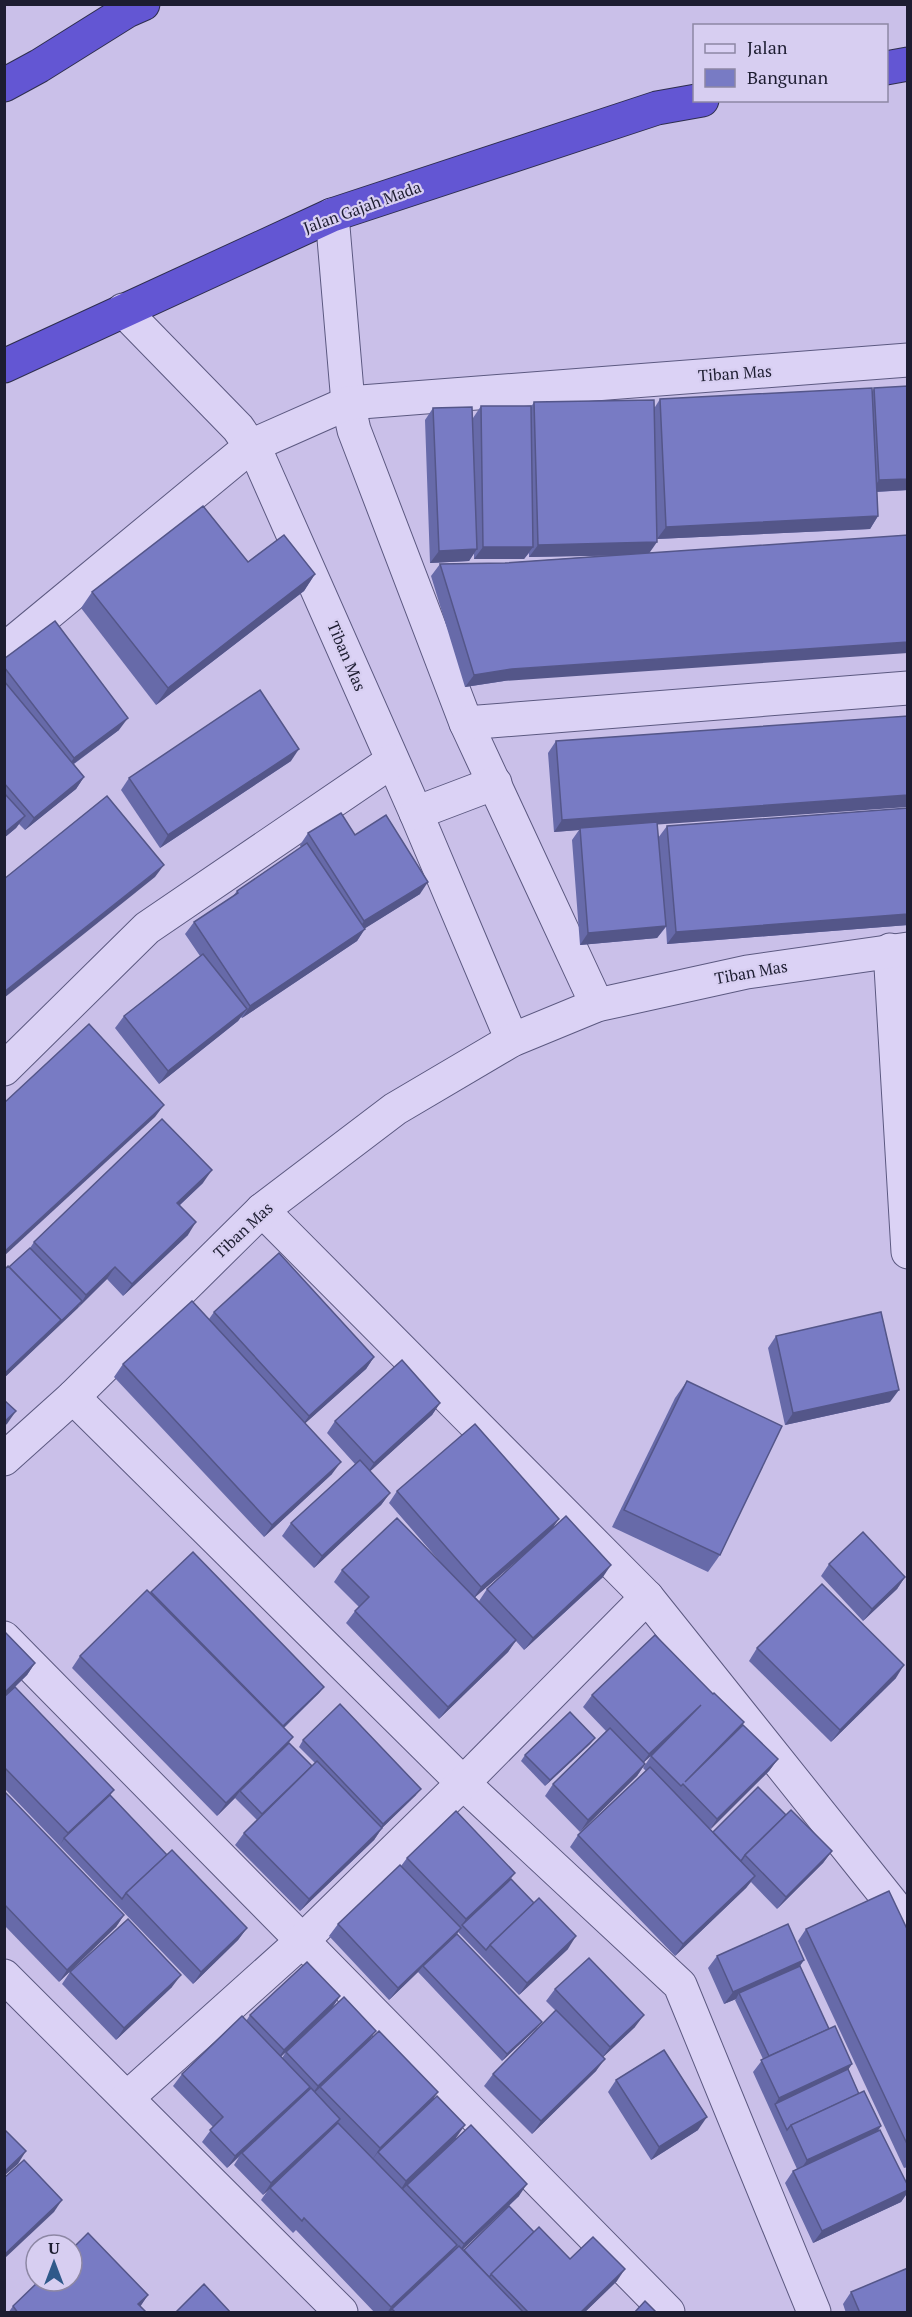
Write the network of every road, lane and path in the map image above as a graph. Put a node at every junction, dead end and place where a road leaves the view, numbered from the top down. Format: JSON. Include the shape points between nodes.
{"nodes":[{"id":1,"x":142,"y":4,"type":"edge"},
{"id":2,"x":908,"y":64,"type":"edge"},
{"id":3,"x":888,"y":68,"type":"edge"},
{"id":4,"x":4,"y":85,"type":"edge"},
{"id":5,"x":693,"y":102,"type":"edge"},
{"id":6,"x":332,"y":215,"type":"junction"},
{"id":7,"x":123,"y":310,"type":"junction"},
{"id":8,"x":908,"y":360,"type":"edge"},
{"id":9,"x":4,"y":366,"type":"edge"},
{"id":10,"x":348,"y":403,"type":"junction"},
{"id":11,"x":251,"y":446,"type":"junction"},
{"id":12,"x":4,"y":650,"type":"edge"},
{"id":13,"x":908,"y":688,"type":"edge"},
{"id":14,"x":466,"y":723,"type":"junction"},
{"id":15,"x":392,"y":761,"type":"junction"},
{"id":16,"x":495,"y":783,"type":"junction"},
{"id":17,"x":416,"y":813,"type":"junction"},
{"id":18,"x":899,"y":949,"type":"edge"},
{"id":19,"x":597,"y":1005,"type":"junction"},
{"id":20,"x":512,"y":1040,"type":"junction"},
{"id":21,"x":4,"y":1069,"type":"edge"},
{"id":22,"x":262,"y":1210,"type":"junction"},
{"id":23,"x":908,"y":1252,"type":"edge"},
{"id":24,"x":74,"y":1397,"type":"junction"},
{"id":25,"x":4,"y":1459,"type":"edge"},
{"id":26,"x":647,"y":1597,"type":"junction"},
{"id":27,"x":4,"y":1638,"type":"edge"},
{"id":28,"x":463,"y":1783,"type":"junction"},
{"id":29,"x":908,"y":1930,"type":"edge"},
{"id":30,"x":302,"y":1941,"type":"junction"},
{"id":31,"x":4,"y":1976,"type":"edge"},
{"id":32,"x":126,"y":2098,"type":"junction"},
{"id":33,"x":341,"y":2313,"type":"edge"},
{"id":34,"x":668,"y":2313,"type":"edge"},
{"id":35,"x":814,"y":2313,"type":"edge"}],
"edges":[{"from":1,"to":4,"type":"highway"},
{"from":2,"to":3,"type":"highway"},
{"from":5,"to":6,"type":"highway","name":"Jalan Gajah Mada","via":[[657,108]]},
{"from":6,"to":7,"type":"highway","name":"Jalan Gajah Mada"},
{"from":6,"to":10,"type":"street"},
{"from":7,"to":9,"type":"highway","name":"Jalan Gajah Mada"},
{"from":7,"to":11,"type":"street","name":"Tiban Mas"},
{"from":8,"to":10,"type":"street","name":"Tiban Mas"},
{"from":10,"to":11,"type":"street","name":"Tiban Mas"},
{"from":10,"to":14,"type":"street","via":[[354,430]]},
{"from":11,"to":12,"type":"street","name":"Tiban Mas"},
{"from":11,"to":15,"type":"street","name":"Tiban Mas"},
{"from":13,"to":14,"type":"street"},
{"from":14,"to":16,"type":"street"},
{"from":15,"to":17,"type":"street","name":"Tiban Mas"},
{"from":15,"to":21,"type":"street","via":[[147,928]]},
{"from":16,"to":17,"type":"street"},
{"from":16,"to":19,"type":"street"},
{"from":17,"to":20,"type":"street","name":"Tiban Mas"},
{"from":18,"to":19,"type":"street","name":"Tiban Mas","via":[[747,972]]},
{"from":18,"to":23,"type":"street"},
{"from":19,"to":20,"type":"street","name":"Tiban Mas"},
{"from":20,"to":22,"type":"street","name":"Tiban Mas","via":[[395,1109]]},
{"from":22,"to":24,"type":"street","name":"Tiban Mas"},
{"from":22,"to":26,"type":"street"},
{"from":24,"to":25,"type":"street","name":"Tiban Mas"},
{"from":24,"to":28,"type":"street"},
{"from":26,"to":28,"type":"street"},
{"from":26,"to":29,"type":"street","via":[[898,1911]]},
{"from":27,"to":30,"type":"street"},
{"from":28,"to":30,"type":"street"},
{"from":28,"to":35,"type":"street","via":[[680,1985]]},
{"from":30,"to":32,"type":"street"},
{"from":30,"to":34,"type":"street"},
{"from":31,"to":32,"type":"street"},
{"from":32,"to":33,"type":"street"}]}
